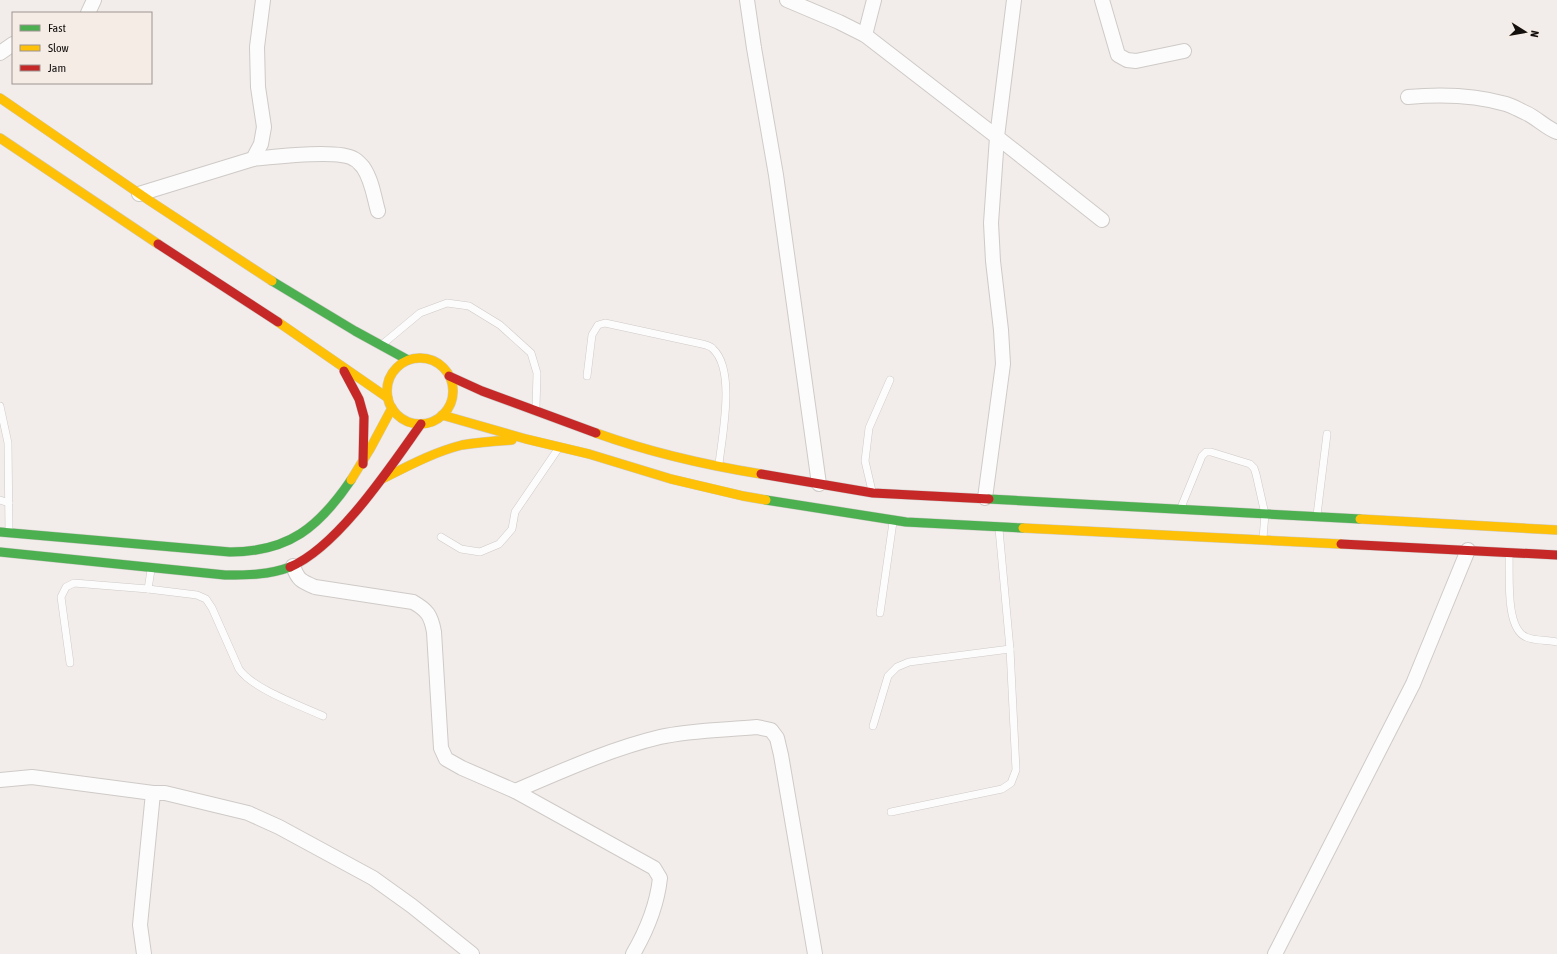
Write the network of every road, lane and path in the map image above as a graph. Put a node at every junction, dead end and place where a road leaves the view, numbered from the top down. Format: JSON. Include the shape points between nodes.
{"nodes":[{"id":1,"x":94,"y":0,"type":"edge"},
{"id":2,"x":263,"y":0,"type":"edge"},
{"id":3,"x":747,"y":0,"type":"edge"},
{"id":4,"x":787,"y":0,"type":"edge"},
{"id":5,"x":874,"y":0,"type":"edge"},
{"id":6,"x":1014,"y":0,"type":"edge"},
{"id":7,"x":1102,"y":0,"type":"edge"},
{"id":8,"x":88,"y":12,"type":"edge"},
{"id":9,"x":865,"y":35,"type":"junction"},
{"id":10,"x":12,"y":45,"type":"edge"},
{"id":11,"x":1184,"y":51,"type":"dead end"},
{"id":12,"x":0,"y":53,"type":"edge"},
{"id":13,"x":1408,"y":97,"type":"dead end"},
{"id":14,"x":0,"y":98,"type":"edge"},
{"id":15,"x":1557,"y":132,"type":"edge"},
{"id":16,"x":997,"y":136,"type":"junction"},
{"id":17,"x":0,"y":138,"type":"edge"},
{"id":18,"x":253,"y":159,"type":"junction"},
{"id":19,"x":139,"y":194,"type":"junction"},
{"id":20,"x":378,"y":211,"type":"dead end"},
{"id":21,"x":1102,"y":220,"type":"dead end"},
{"id":22,"x":381,"y":345,"type":"junction"},
{"id":23,"x":408,"y":360,"type":"junction"},
{"id":24,"x":340,"y":365,"type":"junction"},
{"id":25,"x":449,"y":376,"type":"junction"},
{"id":26,"x":587,"y":376,"type":"dead end"},
{"id":27,"x":890,"y":380,"type":"dead end"},
{"id":28,"x":388,"y":398,"type":"junction"},
{"id":29,"x":0,"y":406,"type":"edge"},
{"id":30,"x":392,"y":408,"type":"junction"},
{"id":31,"x":536,"y":412,"type":"junction"},
{"id":32,"x":442,"y":415,"type":"junction"},
{"id":33,"x":421,"y":424,"type":"junction"},
{"id":34,"x":1327,"y":434,"type":"dead end"},
{"id":35,"x":526,"y":439,"type":"junction"},
{"id":36,"x":559,"y":447,"type":"junction"},
{"id":37,"x":362,"y":464,"type":"junction"},
{"id":38,"x":719,"y":467,"type":"junction"},
{"id":39,"x":382,"y":479,"type":"junction"},
{"id":40,"x":820,"y":484,"type":"junction"},
{"id":41,"x":873,"y":493,"type":"junction"},
{"id":42,"x":985,"y":498,"type":"junction"},
{"id":43,"x":0,"y":500,"type":"edge"},
{"id":44,"x":9,"y":503,"type":"junction"},
{"id":45,"x":1181,"y":508,"type":"junction"},
{"id":46,"x":1265,"y":514,"type":"junction"},
{"id":47,"x":1317,"y":517,"type":"junction"},
{"id":48,"x":894,"y":520,"type":"junction"},
{"id":49,"x":999,"y":527,"type":"junction"},
{"id":50,"x":1557,"y":530,"type":"edge"},
{"id":51,"x":5,"y":532,"type":"edge"},
{"id":52,"x":441,"y":537,"type":"dead end"},
{"id":53,"x":1262,"y":540,"type":"junction"},
{"id":54,"x":1468,"y":550,"type":"junction"},
{"id":55,"x":0,"y":552,"type":"edge"},
{"id":56,"x":1509,"y":553,"type":"junction"},
{"id":57,"x":1557,"y":555,"type":"edge"},
{"id":58,"x":294,"y":566,"type":"junction"},
{"id":59,"x":151,"y":568,"type":"junction"},
{"id":60,"x":148,"y":589,"type":"junction"},
{"id":61,"x":880,"y":613,"type":"dead end"},
{"id":62,"x":1557,"y":642,"type":"edge"},
{"id":63,"x":1010,"y":649,"type":"junction"},
{"id":64,"x":70,"y":663,"type":"dead end"},
{"id":65,"x":323,"y":716,"type":"dead end"},
{"id":66,"x":872,"y":726,"type":"dead end"},
{"id":67,"x":0,"y":780,"type":"edge"},
{"id":68,"x":514,"y":791,"type":"junction"},
{"id":69,"x":153,"y":793,"type":"junction"},
{"id":70,"x":891,"y":812,"type":"dead end"},
{"id":71,"x":144,"y":954,"type":"edge"},
{"id":72,"x":472,"y":954,"type":"edge"},
{"id":73,"x":633,"y":954,"type":"edge"},
{"id":74,"x":815,"y":954,"type":"edge"},
{"id":75,"x":1275,"y":954,"type":"edge"}],
"edges":[{"from":1,"to":8,"type":"street"},
{"from":2,"to":18,"type":"street","via":[[257,47],[258,87],[264,128]]},
{"from":3,"to":40,"type":"street","via":[[776,174]]},
{"from":4,"to":9,"type":"street"},
{"from":5,"to":9,"type":"street"},
{"from":6,"to":16,"type":"street"},
{"from":7,"to":11,"type":"street","via":[[1118,55],[1136,61]]},
{"from":9,"to":16,"type":"street"},
{"from":10,"to":12,"type":"street"},
{"from":13,"to":15,"type":"street","via":[[1464,96],[1506,104],[1535,117]]},
{"from":14,"to":19,"type":"main road"},
{"from":16,"to":21,"type":"street"},
{"from":16,"to":42,"type":"street","via":[[991,223],[1003,364]]},
{"from":17,"to":24,"type":"main road"},
{"from":18,"to":19,"type":"street"},
{"from":18,"to":20,"type":"street","via":[[326,154],[355,159],[371,182]]},
{"from":19,"to":22,"type":"main road","via":[[252,268]]},
{"from":22,"to":23,"type":"main road"},
{"from":22,"to":31,"type":"lane","via":[[420,313],[446,304],[469,306],[500,325],[531,353],[537,373]]},
{"from":23,"to":25,"type":"main road","via":[[420,358],[434,361]]},
{"from":23,"to":28,"type":"main road","via":[[398,366],[391,375]]},
{"from":24,"to":28,"type":"main road"},
{"from":24,"to":37,"type":"main road","via":[[359,399],[364,417]]},
{"from":25,"to":31,"type":"main road"},
{"from":25,"to":32,"type":"main road","via":[[453,395]]},
{"from":26,"to":38,"type":"lane","via":[[592,335],[598,325],[606,323],[713,348],[720,359],[727,386]]},
{"from":27,"to":41,"type":"lane","via":[[869,428],[865,461]]},
{"from":28,"to":30,"type":"main road"},
{"from":29,"to":44,"type":"lane","via":[[8,443]]},
{"from":30,"to":33,"type":"main road","via":[[405,420]]},
{"from":30,"to":37,"type":"main road"},
{"from":31,"to":38,"type":"main road","via":[[670,456]]},
{"from":32,"to":33,"type":"main road","via":[[432,422]]},
{"from":32,"to":35,"type":"main road"},
{"from":33,"to":39,"type":"main road"},
{"from":34,"to":47,"type":"lane"},
{"from":35,"to":36,"type":"main road"},
{"from":35,"to":39,"type":"main road","via":[[457,446]]},
{"from":36,"to":48,"type":"main road","via":[[670,479],[743,496]]},
{"from":36,"to":52,"type":"lane","via":[[515,512],[512,529],[499,544],[480,552],[461,549]]},
{"from":37,"to":51,"type":"main road","via":[[330,506],[302,534],[267,549],[230,552]]},
{"from":38,"to":40,"type":"main road"},
{"from":39,"to":58,"type":"main road","via":[[330,540]]},
{"from":40,"to":41,"type":"main road"},
{"from":41,"to":42,"type":"main road"},
{"from":42,"to":45,"type":"main road"},
{"from":43,"to":44,"type":"lane"},
{"from":44,"to":51,"type":"lane"},
{"from":45,"to":46,"type":"main road"},
{"from":45,"to":46,"type":"lane","via":[[1202,456],[1206,452],[1211,452],[1250,464],[1254,468]]},
{"from":46,"to":47,"type":"main road"},
{"from":46,"to":53,"type":"lane"},
{"from":47,"to":50,"type":"main road"},
{"from":48,"to":49,"type":"main road"},
{"from":48,"to":61,"type":"lane"},
{"from":49,"to":53,"type":"main road"},
{"from":49,"to":63,"type":"lane"},
{"from":53,"to":54,"type":"main road"},
{"from":54,"to":56,"type":"main road"},
{"from":54,"to":75,"type":"street","via":[[1413,684]]},
{"from":55,"to":59,"type":"main road"},
{"from":56,"to":57,"type":"main road"},
{"from":56,"to":62,"type":"lane","via":[[1511,614],[1516,627],[1520,634],[1527,638]]},
{"from":58,"to":59,"type":"main road","via":[[252,575]]},
{"from":58,"to":68,"type":"street","via":[[297,578],[315,586],[412,602],[424,608],[432,620],[434,632],[441,748],[446,759]]},
{"from":59,"to":60,"type":"lane"},
{"from":60,"to":64,"type":"lane","via":[[74,584],[66,587],[61,597]]},
{"from":60,"to":65,"type":"lane","via":[[197,594],[206,599],[244,677]]},
{"from":63,"to":66,"type":"lane","via":[[909,662],[897,667],[888,676]]},
{"from":63,"to":70,"type":"lane","via":[[1016,770],[1011,783],[1002,789]]},
{"from":67,"to":69,"type":"street","via":[[32,777]]},
{"from":68,"to":73,"type":"street","via":[[654,868],[660,878],[655,904],[650,921]]},
{"from":68,"to":74,"type":"street","via":[[640,742],[662,737],[757,727],[771,730],[777,738],[782,755]]},
{"from":69,"to":71,"type":"street","via":[[140,925]]},
{"from":69,"to":72,"type":"street","via":[[248,813],[279,827],[373,878]]}]}
